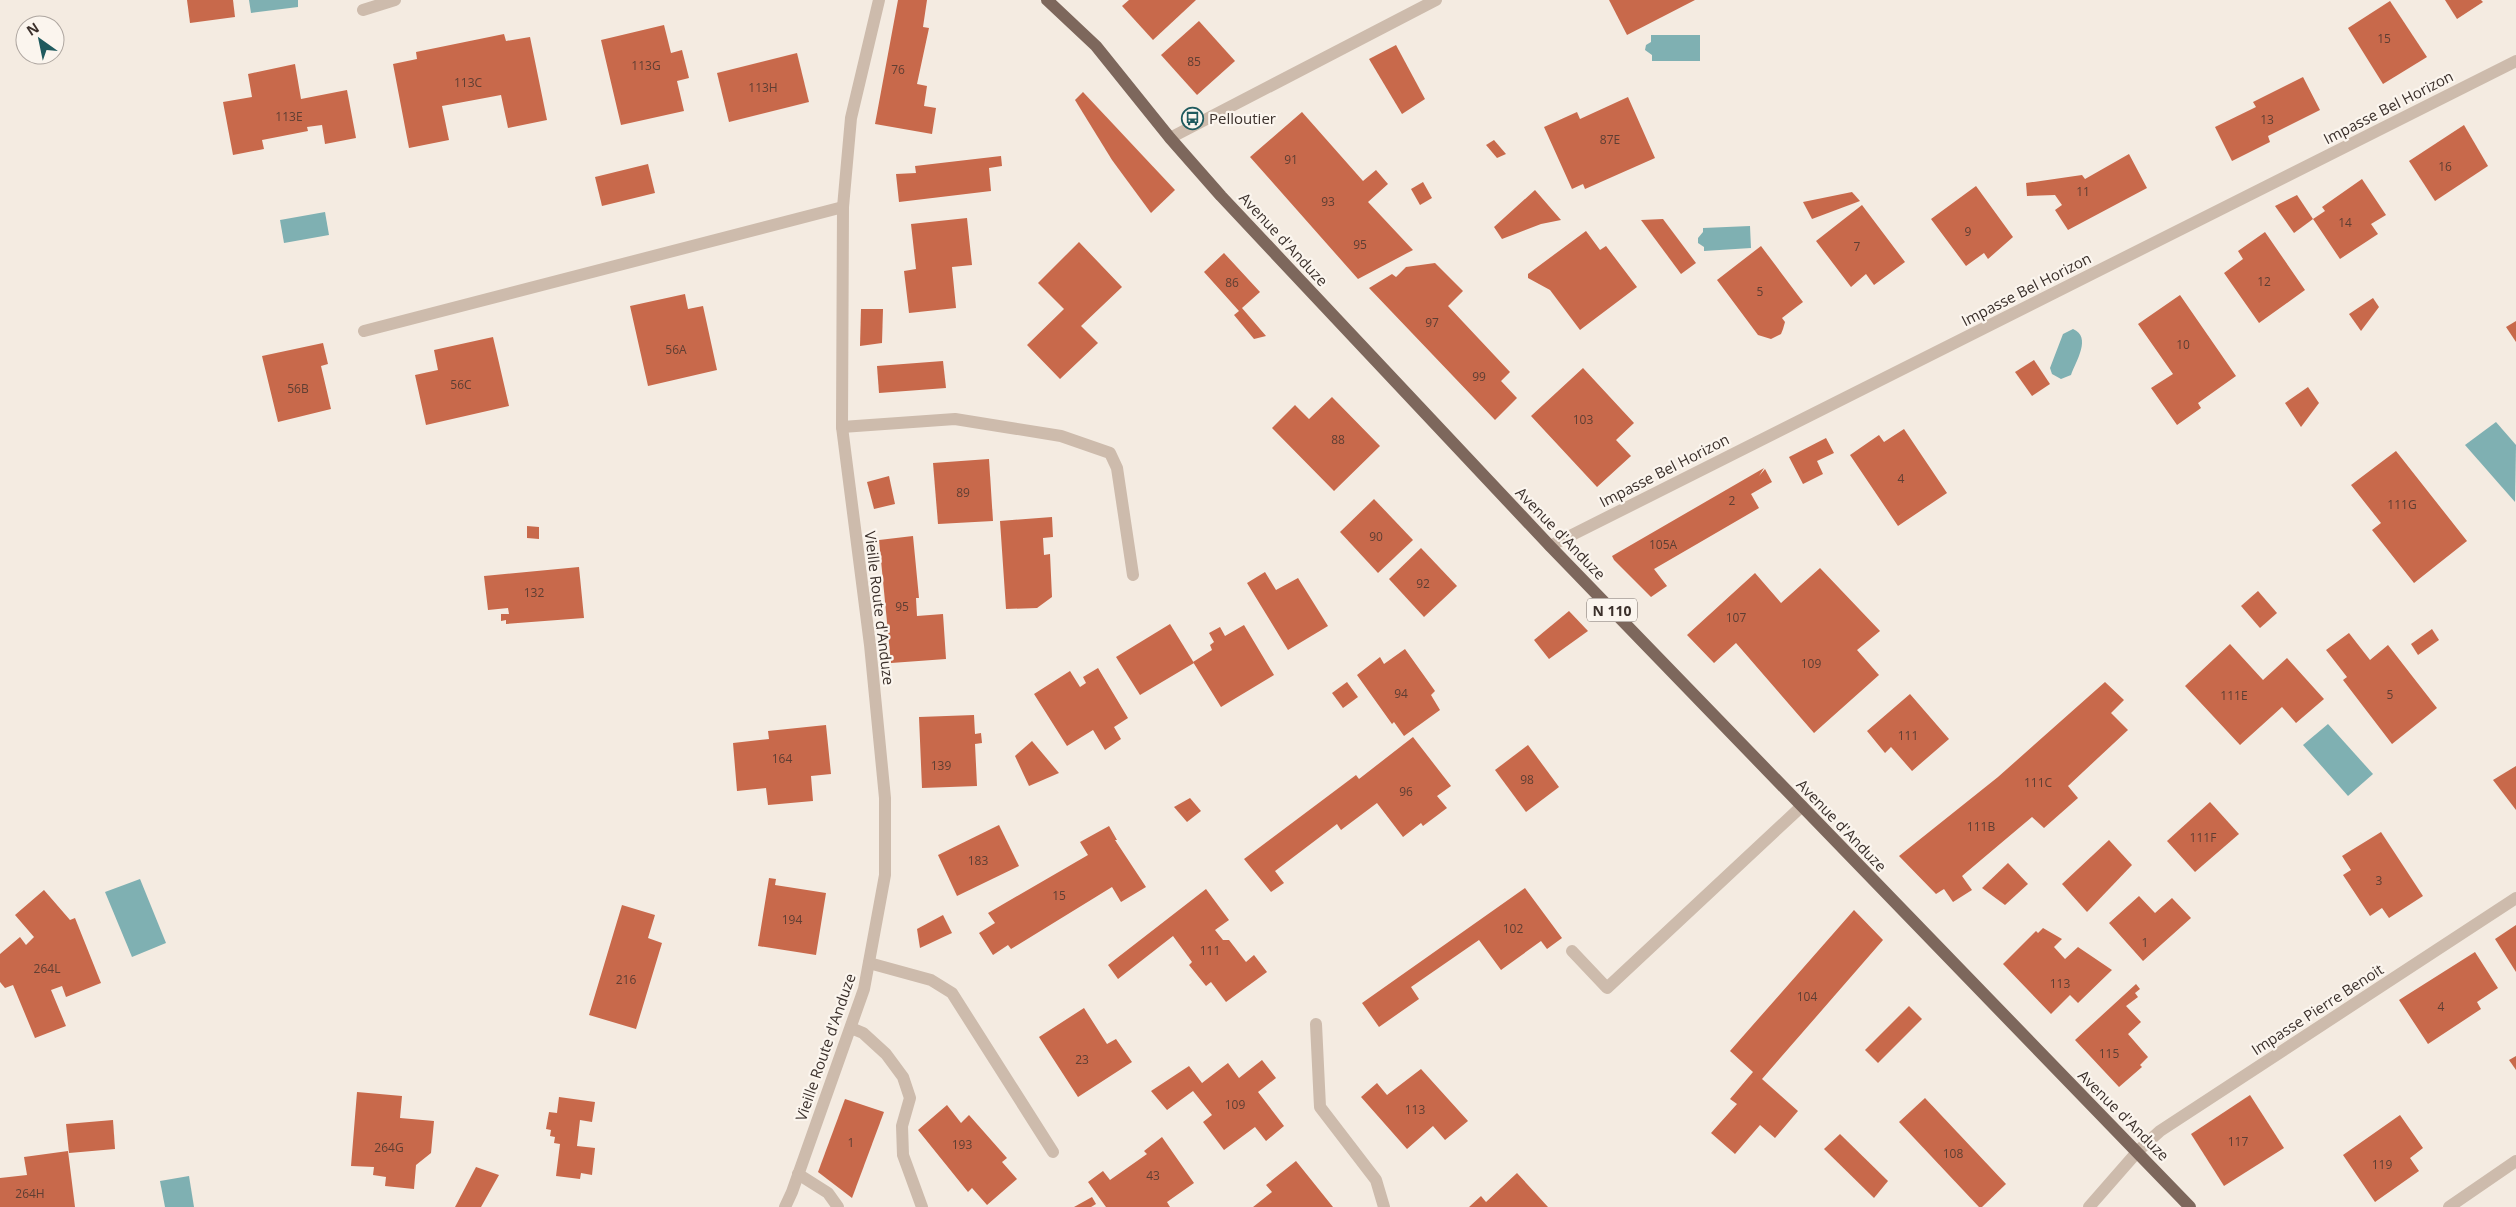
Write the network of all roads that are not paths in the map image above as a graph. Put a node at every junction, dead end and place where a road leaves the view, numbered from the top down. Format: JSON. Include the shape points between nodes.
{"nodes":[{"id":1,"x":394,"y":0,"type":"edge"},
{"id":2,"x":879,"y":0,"type":"edge"},
{"id":3,"x":1047,"y":0,"type":"edge"},
{"id":4,"x":1436,"y":0,"type":"edge"},
{"id":5,"x":363,"y":10,"type":"dead end"},
{"id":6,"x":2516,"y":61,"type":"edge"},
{"id":7,"x":1170,"y":138,"type":"junction"},
{"id":8,"x":843,"y":207,"type":"junction"},
{"id":9,"x":364,"y":331,"type":"dead end"},
{"id":10,"x":842,"y":426,"type":"junction"},
{"id":11,"x":1550,"y":546,"type":"junction"},
{"id":12,"x":1133,"y":575,"type":"dead end"},
{"id":13,"x":1802,"y":806,"type":"junction"},
{"id":14,"x":2516,"y":898,"type":"edge"},
{"id":15,"x":1572,"y":951,"type":"dead end"},
{"id":16,"x":869,"y":963,"type":"junction"},
{"id":17,"x":1316,"y":1024,"type":"dead end"},
{"id":18,"x":851,"y":1028,"type":"junction"},
{"id":19,"x":2138,"y":1150,"type":"junction"},
{"id":20,"x":1053,"y":1152,"type":"dead end"},
{"id":21,"x":2516,"y":1161,"type":"edge"},
{"id":22,"x":798,"y":1174,"type":"junction"},
{"id":23,"x":784,"y":1207,"type":"edge"},
{"id":24,"x":838,"y":1207,"type":"edge"},
{"id":25,"x":922,"y":1207,"type":"edge"},
{"id":26,"x":1384,"y":1207,"type":"edge"},
{"id":27,"x":2089,"y":1207,"type":"edge"},
{"id":28,"x":2190,"y":1207,"type":"edge"},
{"id":29,"x":2449,"y":1207,"type":"edge"}],
"edges":[{"from":1,"to":5,"type":"street"},
{"from":2,"to":8,"type":"street","name":"Vieille Route d'Anduze","via":[[851,118]]},
{"from":3,"to":7,"type":"main road","name":"Avenue d'Anduze","number":"N 110","via":[[1096,46]]},
{"from":4,"to":7,"type":"street"},
{"from":6,"to":11,"type":"street","name":"Impasse Bel Horizon"},
{"from":7,"to":11,"type":"main road","name":"Avenue d'Anduze","number":"N 110"},
{"from":8,"to":9,"type":"street"},
{"from":8,"to":10,"type":"street","name":"Vieille Route d'Anduze"},
{"from":10,"to":12,"type":"street","via":[[955,419],[1061,436],[1110,453],[1118,468]]},
{"from":10,"to":16,"type":"street","name":"Vieille Route d'Anduze","via":[[870,645],[885,798],[885,875]]},
{"from":11,"to":13,"type":"main road","name":"Avenue d'Anduze","number":"N 110"},
{"from":13,"to":15,"type":"street","via":[[1607,988]]},
{"from":13,"to":19,"type":"main road","name":"Avenue d'Anduze","number":"N 110"},
{"from":14,"to":19,"type":"street","name":"Impasse Pierre Benoit","via":[[2160,1131]]},
{"from":16,"to":18,"type":"street","name":"Vieille Route d'Anduze"},
{"from":16,"to":20,"type":"street","via":[[931,980],[952,993]]},
{"from":17,"to":26,"type":"street","via":[[1320,1107],[1376,1180]]},
{"from":18,"to":22,"type":"street","name":"Vieille Route d'Anduze"},
{"from":18,"to":25,"type":"street","via":[[863,1033],[886,1054],[903,1077],[910,1098],[902,1126],[903,1155]]},
{"from":19,"to":27,"type":"street","name":"Impasse Pierre Benoit"},
{"from":19,"to":28,"type":"main road","name":"Avenue d'Anduze","number":"N 110"},
{"from":21,"to":29,"type":"street"},
{"from":22,"to":23,"type":"street","name":"Vieille Route d'Anduze"},
{"from":22,"to":24,"type":"street","via":[[828,1193]]}]}
